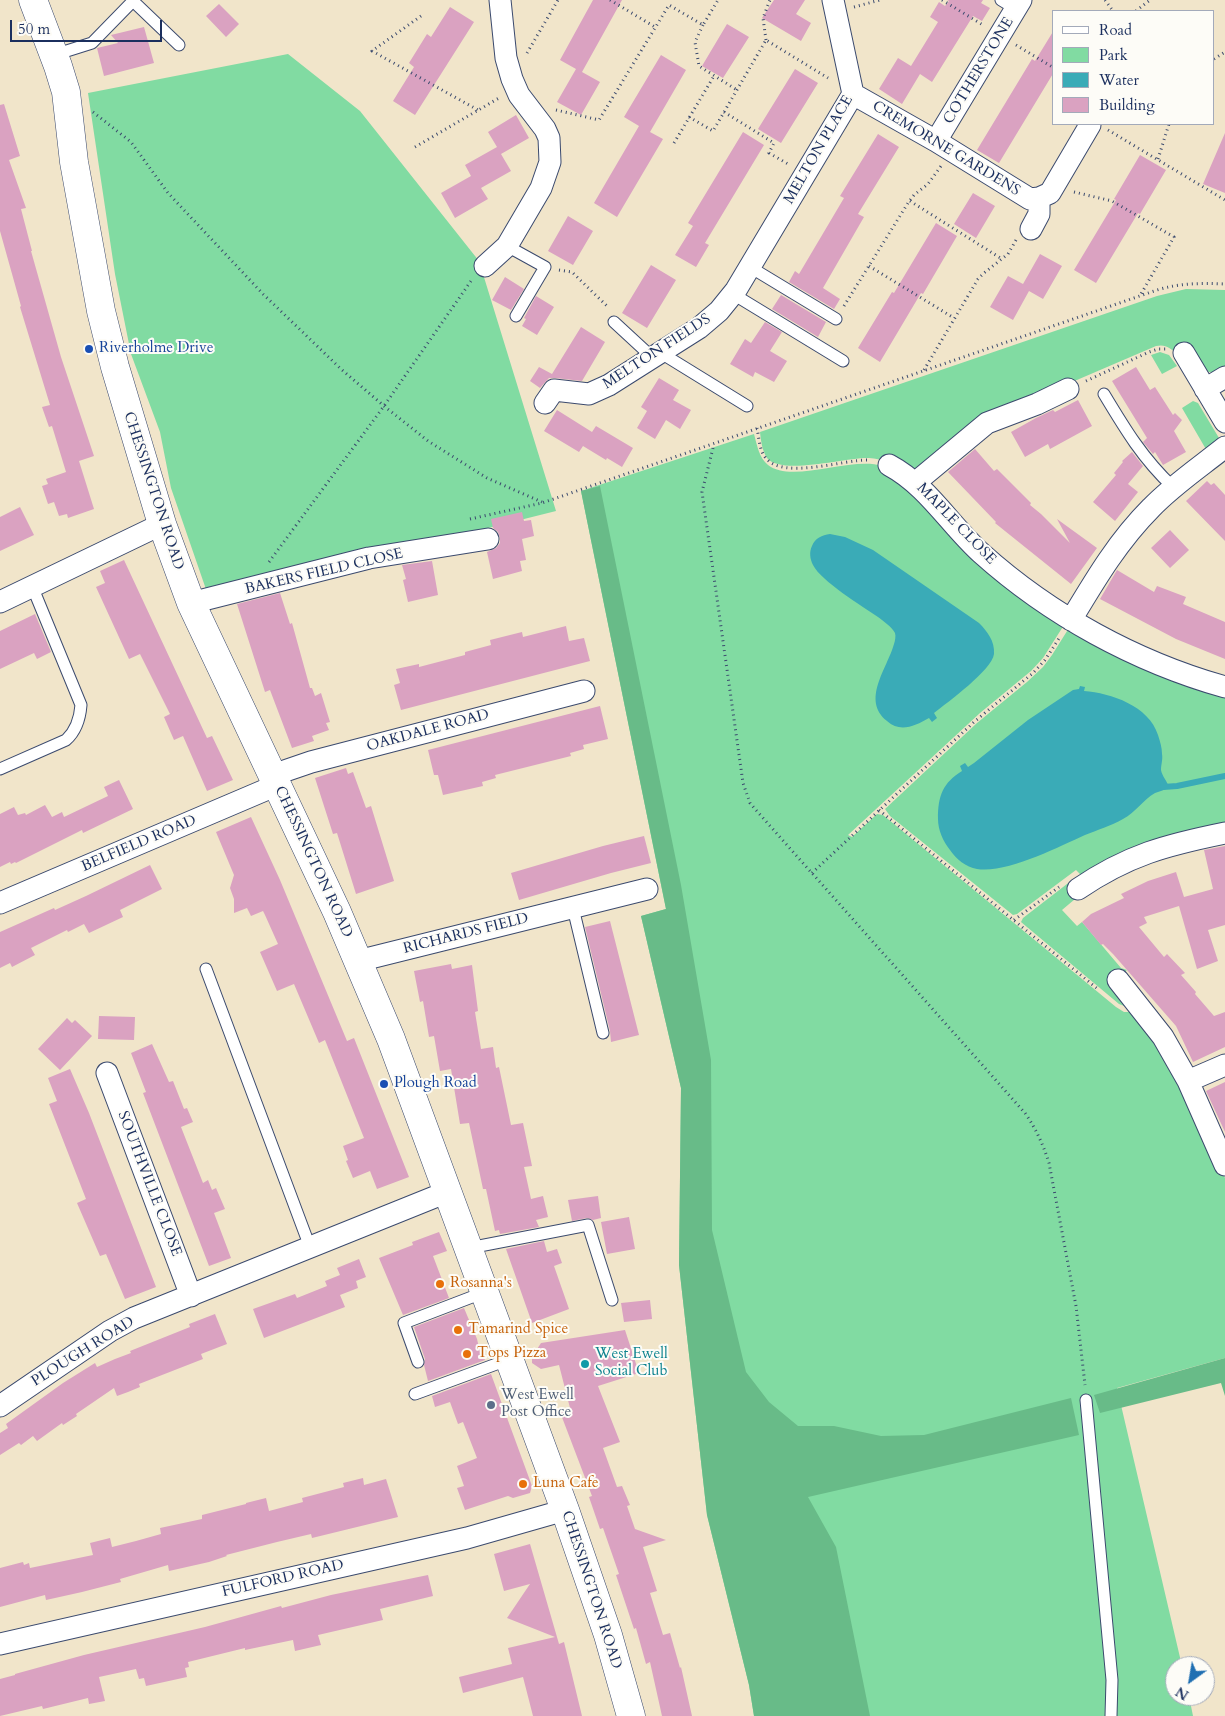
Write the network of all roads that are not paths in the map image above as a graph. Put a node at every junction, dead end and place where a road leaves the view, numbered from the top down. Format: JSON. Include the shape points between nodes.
{"nodes":[{"id":1,"x":34,"y":0,"type":"edge"},
{"id":2,"x":500,"y":0,"type":"edge"},
{"id":3,"x":1013,"y":3,"type":"edge"},
{"id":4,"x":834,"y":6,"type":"edge"},
{"id":5,"x":179,"y":45,"type":"dead end"},
{"id":6,"x":54,"y":55,"type":"junction"},
{"id":7,"x":853,"y":94,"type":"junction"},
{"id":8,"x":1090,"y":125,"type":"road end"},
{"id":9,"x":944,"y":146,"type":"junction"},
{"id":10,"x":1046,"y":193,"type":"junction"},
{"id":11,"x":1031,"y":229,"type":"road end"},
{"id":12,"x":507,"y":246,"type":"junction"},
{"id":13,"x":485,"y":266,"type":"road end"},
{"id":14,"x":750,"y":267,"type":"junction"},
{"id":15,"x":735,"y":292,"type":"junction"},
{"id":16,"x":516,"y":316,"type":"dead end"},
{"id":17,"x":836,"y":319,"type":"road end"},
{"id":18,"x":614,"y":322,"type":"road end"},
{"id":19,"x":1184,"y":353,"type":"road end"},
{"id":20,"x":657,"y":356,"type":"junction"},
{"id":21,"x":843,"y":361,"type":"dead end"},
{"id":22,"x":1225,"y":376,"type":"edge"},
{"id":23,"x":1068,"y":389,"type":"road end"},
{"id":24,"x":1205,"y":389,"type":"junction"},
{"id":25,"x":1104,"y":394,"type":"dead end"},
{"id":26,"x":545,"y":403,"type":"dead end"},
{"id":27,"x":747,"y":406,"type":"dead end"},
{"id":28,"x":1225,"y":422,"type":"edge"},
{"id":29,"x":1225,"y":447,"type":"edge"},
{"id":30,"x":889,"y":465,"type":"road end"},
{"id":31,"x":916,"y":482,"type":"junction"},
{"id":32,"x":1173,"y":487,"type":"junction"},
{"id":33,"x":162,"y":524,"type":"junction"},
{"id":34,"x":488,"y":539,"type":"dead end"},
{"id":35,"x":32,"y":586,"type":"junction"},
{"id":36,"x":0,"y":602,"type":"edge"},
{"id":37,"x":191,"y":603,"type":"junction"},
{"id":38,"x":1071,"y":620,"type":"junction"},
{"id":39,"x":1225,"y":687,"type":"edge"},
{"id":40,"x":584,"y":691,"type":"dead end"},
{"id":41,"x":0,"y":770,"type":"edge"},
{"id":42,"x":275,"y":780,"type":"junction"},
{"id":43,"x":1225,"y":833,"type":"edge"},
{"id":44,"x":1081,"y":887,"type":"road end"},
{"id":45,"x":647,"y":888,"type":"dead end"},
{"id":46,"x":0,"y":903,"type":"edge"},
{"id":47,"x":573,"y":908,"type":"junction"},
{"id":48,"x":358,"y":961,"type":"junction"},
{"id":49,"x":206,"y":969,"type":"dead end"},
{"id":50,"x":1110,"y":987,"type":"road end"},
{"id":51,"x":603,"y":1033,"type":"dead end"},
{"id":52,"x":1225,"y":1065,"type":"edge"},
{"id":53,"x":106,"y":1073,"type":"dead end"},
{"id":54,"x":1188,"y":1081,"type":"junction"},
{"id":55,"x":1225,"y":1165,"type":"edge"},
{"id":56,"x":447,"y":1192,"type":"junction"},
{"id":57,"x":310,"y":1247,"type":"junction"},
{"id":58,"x":468,"y":1248,"type":"junction"},
{"id":59,"x":485,"y":1292,"type":"junction"},
{"id":60,"x":190,"y":1296,"type":"junction"},
{"id":61,"x":612,"y":1300,"type":"dead end"},
{"id":62,"x":510,"y":1359,"type":"junction"},
{"id":63,"x":418,"y":1362,"type":"dead end"},
{"id":64,"x":415,"y":1394,"type":"dead end"},
{"id":65,"x":1086,"y":1400,"type":"road end"},
{"id":66,"x":0,"y":1406,"type":"edge"},
{"id":67,"x":565,"y":1510,"type":"junction"},
{"id":68,"x":0,"y":1644,"type":"edge"},
{"id":69,"x":631,"y":1716,"type":"edge"},
{"id":70,"x":1111,"y":1716,"type":"edge"}],
"edges":[{"from":1,"to":6,"type":"main road","name":"CHESSINGTON ROAD"},
{"from":2,"to":12,"type":"street","via":[[506,58],[512,79],[519,95],[549,138],[550,162],[540,188]]},
{"from":3,"to":9,"type":"street","name":"COTHERSTONE"},
{"from":4,"to":7,"type":"street","name":"MELTON PLACE"},
{"from":5,"to":6,"type":"lane","via":[[133,1],[92,43]]},
{"from":6,"to":33,"type":"main road","name":"CHESSINGTON ROAD","via":[[66,92],[74,162],[101,311],[117,376]]},
{"from":7,"to":9,"type":"street","name":"CREMORNE GARDENS"},
{"from":7,"to":14,"type":"street","name":"MELTON PLACE"},
{"from":8,"to":10,"type":"street","name":"CREMORNE GARDENS"},
{"from":9,"to":10,"type":"street","name":"CREMORNE GARDENS","via":[[1030,199]]},
{"from":10,"to":11,"type":"street","name":"CREMORNE GARDENS"},
{"from":12,"to":13,"type":"street"},
{"from":12,"to":16,"type":"lane","via":[[545,267]]},
{"from":14,"to":15,"type":"street","name":"MELTON PLACE"},
{"from":14,"to":17,"type":"lane"},
{"from":15,"to":20,"type":"street","name":"MELTON FIELDS","via":[[719,312]]},
{"from":15,"to":21,"type":"lane"},
{"from":18,"to":20,"type":"lane"},
{"from":19,"to":24,"type":"street"},
{"from":20,"to":26,"type":"street","name":"MELTON FIELDS","via":[[589,394],[554,390]]},
{"from":20,"to":27,"type":"lane"},
{"from":22,"to":24,"type":"street"},
{"from":23,"to":31,"type":"street","via":[[987,423]]},
{"from":24,"to":28,"type":"street"},
{"from":25,"to":32,"type":"lane","via":[[1146,459]]},
{"from":29,"to":32,"type":"street"},
{"from":30,"to":31,"type":"street","name":"MAPLE CLOSE"},
{"from":31,"to":38,"type":"street","name":"MAPLE CLOSE","via":[[981,553],[1037,598]]},
{"from":32,"to":38,"type":"street","via":[[1121,542]]},
{"from":33,"to":35,"type":"street"},
{"from":33,"to":37,"type":"main road","name":"CHESSINGTON ROAD"},
{"from":34,"to":37,"type":"street","name":"BAKERS FIELD CLOSE","via":[[369,558]]},
{"from":35,"to":36,"type":"street"},
{"from":35,"to":41,"type":"lane","via":[[81,705],[81,716],[66,740]]},
{"from":37,"to":42,"type":"main road","name":"CHESSINGTON ROAD"},
{"from":38,"to":39,"type":"street","name":"MAPLE CLOSE","via":[[1155,663]]},
{"from":40,"to":42,"type":"street","name":"OAKDALE ROAD","via":[[311,762]]},
{"from":42,"to":46,"type":"street","name":"BELFIELD ROAD"},
{"from":42,"to":48,"type":"main road","name":"CHESSINGTON ROAD"},
{"from":43,"to":44,"type":"street","via":[[1140,855]]},
{"from":45,"to":47,"type":"street","name":"RICHARDS FIELD"},
{"from":47,"to":48,"type":"street","name":"RICHARDS FIELD"},
{"from":47,"to":51,"type":"lane"},
{"from":48,"to":56,"type":"main road","name":"CHESSINGTON ROAD","via":[[391,1039]]},
{"from":49,"to":57,"type":"lane"},
{"from":50,"to":54,"type":"street","via":[[1163,1037]]},
{"from":52,"to":54,"type":"street"},
{"from":53,"to":60,"type":"street","name":"SOUTHVILLE CLOSE"},
{"from":54,"to":55,"type":"street"},
{"from":56,"to":57,"type":"street","name":"PLOUGH ROAD"},
{"from":56,"to":58,"type":"main road","name":"CHESSINGTON ROAD"},
{"from":57,"to":60,"type":"street","name":"PLOUGH ROAD"},
{"from":58,"to":59,"type":"main road","name":"CHESSINGTON ROAD"},
{"from":58,"to":61,"type":"lane","via":[[588,1225]]},
{"from":59,"to":62,"type":"main road","name":"CHESSINGTON ROAD"},
{"from":59,"to":63,"type":"lane","via":[[404,1323]]},
{"from":60,"to":66,"type":"street","name":"PLOUGH ROAD","via":[[110,1331]]},
{"from":62,"to":64,"type":"lane"},
{"from":62,"to":67,"type":"main road","name":"CHESSINGTON ROAD"},
{"from":65,"to":70,"type":"lane","via":[[1112,1680]]},
{"from":67,"to":68,"type":"street","name":"FULFORD ROAD","via":[[467,1538]]},
{"from":67,"to":69,"type":"main road","name":"CHESSINGTON ROAD","via":[[608,1635]]}]}
